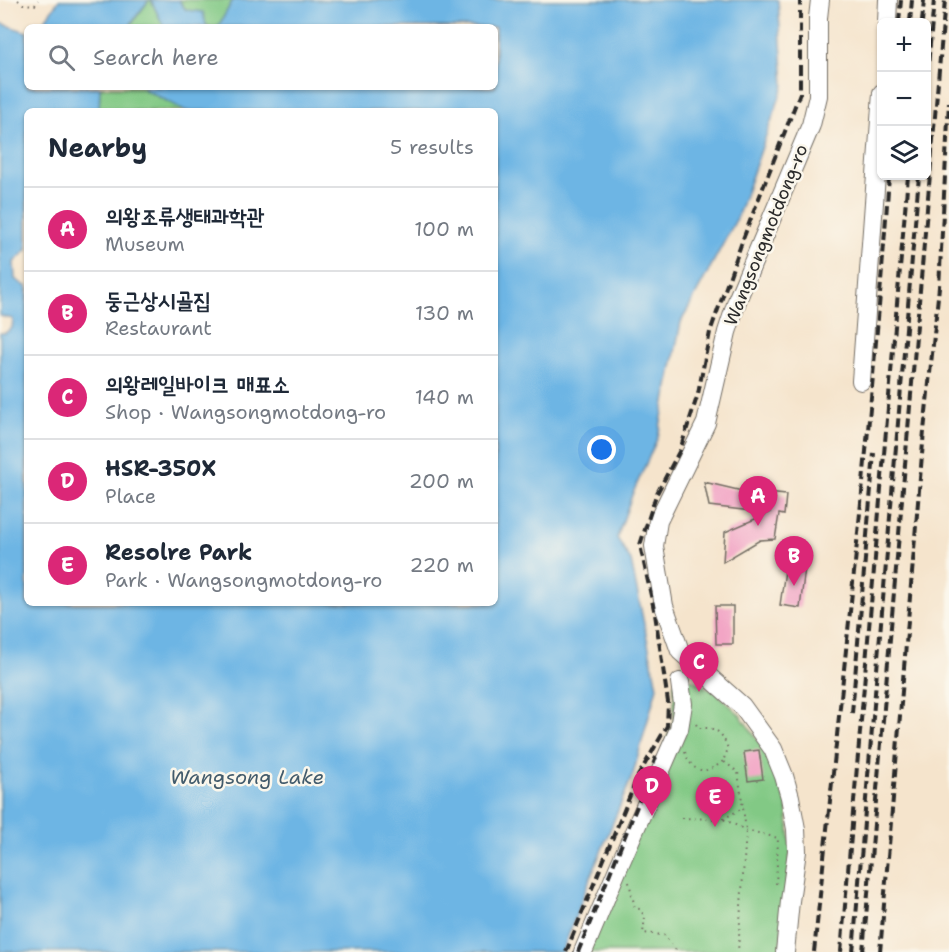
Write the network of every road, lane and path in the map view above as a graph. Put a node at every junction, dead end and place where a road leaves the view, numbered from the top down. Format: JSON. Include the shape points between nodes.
{"nodes":[{"id":1,"x":18,"y":0,"type":"edge"},
{"id":2,"x":38,"y":0,"type":"edge"},
{"id":3,"x":820,"y":0,"type":"edge"},
{"id":4,"x":888,"y":0,"type":"edge"},
{"id":5,"x":886,"y":18,"type":"edge"},
{"id":6,"x":880,"y":126,"type":"edge"},
{"id":7,"x":861,"y":381,"type":"dead end"},
{"id":8,"x":680,"y":682,"type":"dead end"},
{"id":9,"x":683,"y":704,"type":"junction"},
{"id":10,"x":698,"y":728,"type":"junction"},
{"id":11,"x":693,"y":732,"type":"dead end"},
{"id":12,"x":684,"y":748,"type":"dead end"},
{"id":13,"x":723,"y":762,"type":"junction"},
{"id":14,"x":744,"y":807,"type":"junction"},
{"id":15,"x":682,"y":818,"type":"dead end"},
{"id":16,"x":723,"y":819,"type":"junction"},
{"id":17,"x":746,"y":830,"type":"junction"},
{"id":18,"x":629,"y":885,"type":"dead end"},
{"id":19,"x":775,"y":894,"type":"dead end"},
{"id":20,"x":677,"y":951,"type":"edge"},
{"id":21,"x":583,"y":952,"type":"edge"},
{"id":22,"x":738,"y":952,"type":"edge"},
{"id":23,"x":785,"y":952,"type":"edge"}],
"edges":[{"from":1,"to":2,"type":"path","via":[[35,5]]},
{"from":3,"to":23,"type":"street","name":"Wangsongmotdong-ro","via":[[818,96],[811,125],[738,298],[706,423],[658,521],[654,546],[664,606],[680,651],[742,706],[773,749],[784,776],[797,850]]},
{"from":4,"to":5,"type":"street"},
{"from":6,"to":7,"type":"street"},
{"from":8,"to":9,"type":"street"},
{"from":9,"to":10,"type":"path"},
{"from":9,"to":21,"type":"street","via":[[679,729]]},
{"from":10,"to":11,"type":"path"},
{"from":10,"to":13,"type":"path","via":[[711,727],[723,736],[728,749]]},
{"from":12,"to":13,"type":"path","via":[[688,762],[699,770],[713,770]]},
{"from":13,"to":14,"type":"path","via":[[738,772]]},
{"from":14,"to":16,"type":"path"},
{"from":14,"to":17,"type":"path"},
{"from":15,"to":16,"type":"path"},
{"from":16,"to":17,"type":"path"},
{"from":17,"to":19,"type":"path","via":[[778,838]]},
{"from":17,"to":22,"type":"path"},
{"from":18,"to":20,"type":"path","via":[[635,908],[645,917],[643,933],[664,935]]}]}
